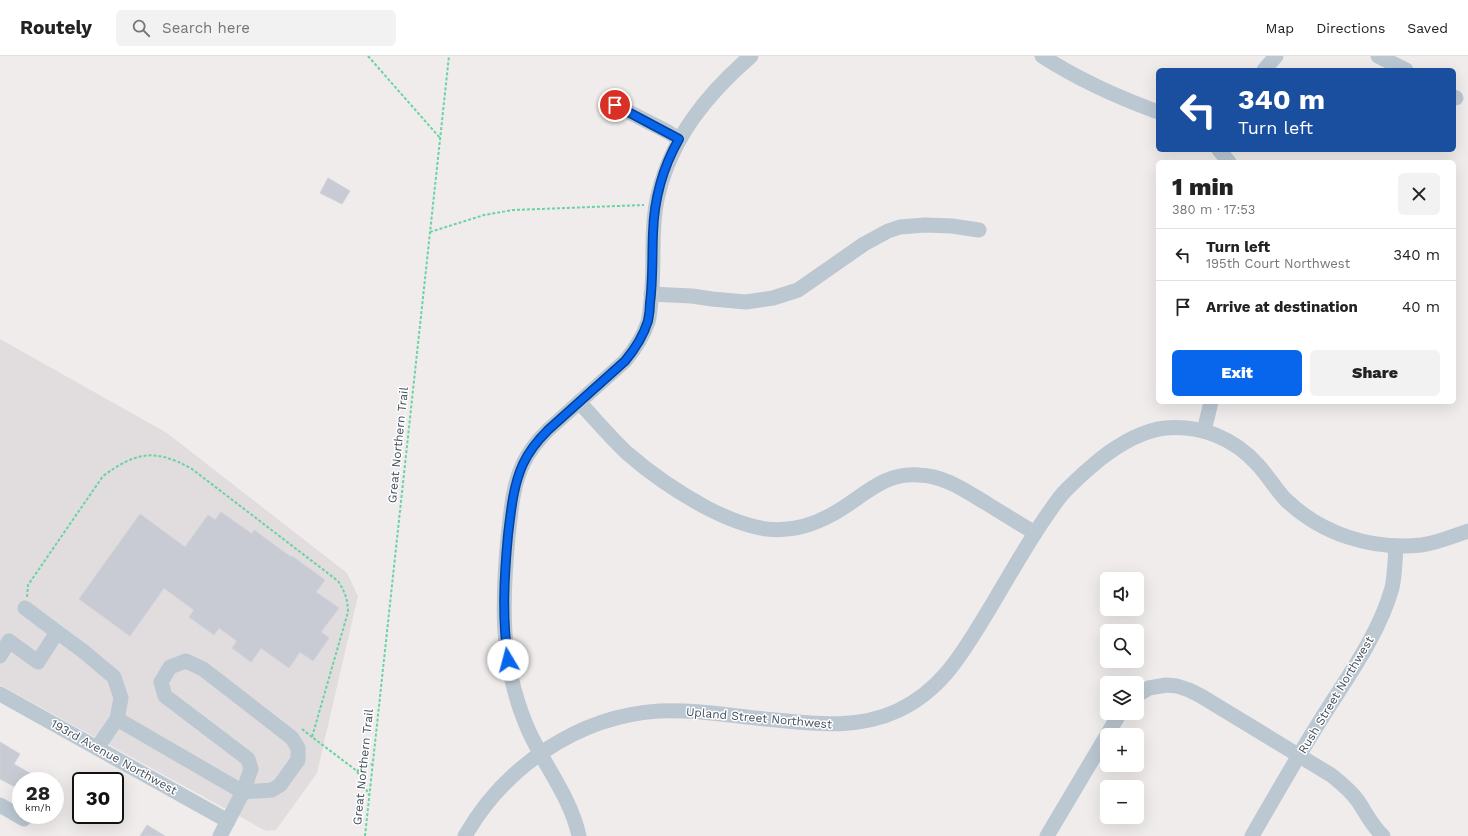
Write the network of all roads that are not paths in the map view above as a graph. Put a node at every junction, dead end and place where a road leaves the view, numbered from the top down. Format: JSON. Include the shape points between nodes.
{"nodes":[{"id":1,"x":751,"y":56,"type":"edge"},
{"id":2,"x":1042,"y":56,"type":"edge"},
{"id":3,"x":1276,"y":56,"type":"edge"},
{"id":4,"x":1378,"y":56,"type":"edge"},
{"id":5,"x":1266,"y":68,"type":"edge"},
{"id":6,"x":1402,"y":68,"type":"edge"},
{"id":7,"x":615,"y":105,"type":"dead end"},
{"id":8,"x":1156,"y":111,"type":"edge"},
{"id":9,"x":679,"y":139,"type":"junction"},
{"id":10,"x":1221,"y":152,"type":"edge"},
{"id":11,"x":1227,"y":160,"type":"edge"},
{"id":12,"x":980,"y":230,"type":"dead end"},
{"id":13,"x":651,"y":294,"type":"junction"},
{"id":14,"x":579,"y":402,"type":"junction"},
{"id":15,"x":1210,"y":404,"type":"edge"},
{"id":16,"x":1204,"y":430,"type":"junction"},
{"id":17,"x":1468,"y":531,"type":"edge"},
{"id":18,"x":1035,"y":533,"type":"junction"},
{"id":19,"x":1396,"y":546,"type":"junction"},
{"id":20,"x":25,"y":608,"type":"road end"},
{"id":21,"x":57,"y":632,"type":"junction"},
{"id":22,"x":0,"y":656,"type":"edge"},
{"id":23,"x":1144,"y":691,"type":"edge"},
{"id":24,"x":0,"y":694,"type":"edge"},
{"id":25,"x":117,"y":719,"type":"junction"},
{"id":26,"x":1116,"y":720,"type":"edge"},
{"id":27,"x":97,"y":748,"type":"junction"},
{"id":28,"x":540,"y":753,"type":"junction"},
{"id":29,"x":1299,"y":756,"type":"junction"},
{"id":30,"x":243,"y":792,"type":"junction"},
{"id":31,"x":0,"y":805,"type":"edge"},
{"id":32,"x":12,"y":812,"type":"edge"},
{"id":33,"x":228,"y":821,"type":"junction"},
{"id":34,"x":220,"y":836,"type":"edge"},
{"id":35,"x":465,"y":836,"type":"edge"},
{"id":36,"x":579,"y":836,"type":"edge"},
{"id":37,"x":1047,"y":836,"type":"edge"},
{"id":38,"x":1252,"y":836,"type":"edge"},
{"id":39,"x":1383,"y":836,"type":"edge"}],
"edges":[{"from":1,"to":9,"type":"street","via":[[706,100]]},
{"from":2,"to":8,"type":"street","via":[[1082,80]]},
{"from":3,"to":5,"type":"street"},
{"from":4,"to":6,"type":"street"},
{"from":7,"to":9,"type":"street"},
{"from":9,"to":13,"type":"street","via":[[668,162],[656,205]]},
{"from":10,"to":11,"type":"street"},
{"from":12,"to":13,"type":"street","via":[[925,225],[894,229],[864,244],[798,290],[773,298],[746,302]]},
{"from":13,"to":14,"type":"street","via":[[648,320],[635,348],[625,361]]},
{"from":14,"to":18,"type":"street","via":[[623,449],[669,486],[741,524],[770,530],[800,527],[831,515],[880,482],[905,474],[932,476],[953,484]]},
{"from":14,"to":28,"type":"street","via":[[537,441],[529,452],[517,480],[511,512],[503,601],[504,636],[514,689],[525,722]]},
{"from":15,"to":16,"type":"street"},
{"from":16,"to":18,"type":"street","name":"Upland Street Northwest","via":[[1163,428],[1118,446],[1091,466],[1066,490]]},
{"from":16,"to":19,"type":"street","name":"Upland Street Northwest","via":[[1231,442],[1243,451],[1286,500],[1320,525],[1363,542]]},
{"from":17,"to":19,"type":"street","name":"Upland Street Northwest","via":[[1420,545]]},
{"from":18,"to":28,"type":"street","name":"Upland Street Northwest","via":[[950,670],[926,694],[896,712],[864,722],[830,725],[679,711],[639,714],[589,728]]},
{"from":19,"to":29,"type":"street","name":"Rush Street Northwest","via":[[1392,587],[1387,604],[1372,636]]},
{"from":20,"to":21,"type":"street"},
{"from":21,"to":22,"type":"street","via":[[38,662],[9,641]]},
{"from":21,"to":25,"type":"street","via":[[114,678],[122,698]]},
{"from":23,"to":29,"type":"street","via":[[1166,685],[1189,690]]},
{"from":24,"to":27,"type":"street","name":"193rd Avenue Northwest"},
{"from":25,"to":27,"type":"street"},
{"from":25,"to":30,"type":"street"},
{"from":26,"to":37,"type":"street"},
{"from":27,"to":33,"type":"street","name":"193rd Avenue Northwest"},
{"from":28,"to":35,"type":"street","name":"Upland Street Northwest","via":[[516,772],[492,798]]},
{"from":28,"to":36,"type":"street","via":[[574,815]]},
{"from":29,"to":38,"type":"street","name":"Rush Street Northwest"},
{"from":29,"to":39,"type":"street","via":[[1331,775],[1350,791]]},
{"from":30,"to":30,"type":"street","via":[[272,790],[280,785],[298,760],[298,748],[292,738],[203,669],[186,661],[170,667],[161,682],[165,696],[248,759],[251,769]]},
{"from":30,"to":33,"type":"street"},
{"from":31,"to":32,"type":"street"},
{"from":33,"to":34,"type":"street"}]}
